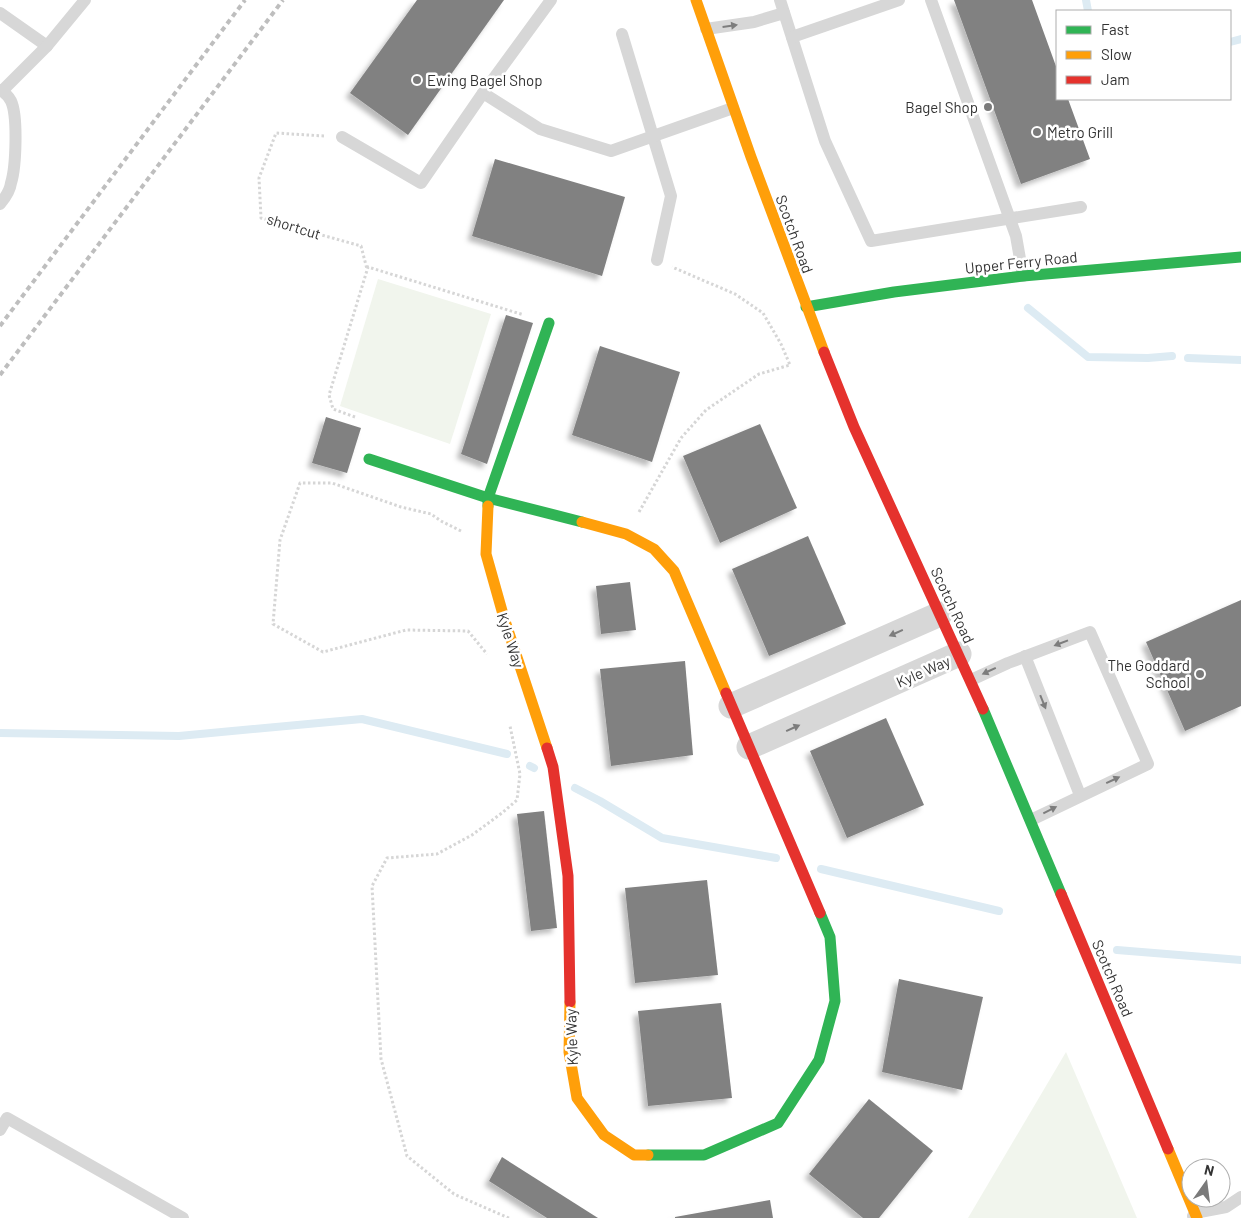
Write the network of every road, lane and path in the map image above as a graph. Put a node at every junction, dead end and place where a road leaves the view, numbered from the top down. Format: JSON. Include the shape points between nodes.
{"nodes":[{"id":1,"x":85,"y":0,"type":"edge"},
{"id":2,"x":551,"y":0,"type":"edge"},
{"id":3,"x":696,"y":0,"type":"edge"},
{"id":4,"x":780,"y":0,"type":"edge"},
{"id":5,"x":899,"y":0,"type":"edge"},
{"id":6,"x":931,"y":0,"type":"edge"},
{"id":7,"x":0,"y":13,"type":"edge"},
{"id":8,"x":784,"y":13,"type":"junction"},
{"id":9,"x":706,"y":29,"type":"junction"},
{"id":10,"x":622,"y":34,"type":"dead end"},
{"id":11,"x":792,"y":37,"type":"junction"},
{"id":12,"x":47,"y":46,"type":"junction"},
{"id":13,"x":1,"y":90,"type":"edge"},
{"id":14,"x":483,"y":93,"type":"junction"},
{"id":15,"x":734,"y":108,"type":"junction"},
{"id":16,"x":653,"y":136,"type":"junction"},
{"id":17,"x":342,"y":137,"type":"joint"},
{"id":18,"x":0,"y":204,"type":"edge"},
{"id":19,"x":1080,"y":207,"type":"dead end"},
{"id":20,"x":1010,"y":219,"type":"junction"},
{"id":21,"x":1241,"y":257,"type":"edge"},
{"id":22,"x":657,"y":260,"type":"joint"},
{"id":23,"x":367,"y":272,"type":"junction"},
{"id":24,"x":1023,"y":276,"type":"junction"},
{"id":25,"x":806,"y":306,"type":"junction"},
{"id":26,"x":548,"y":323,"type":"joint"},
{"id":27,"x":355,"y":417,"type":"dead end"},
{"id":28,"x":370,"y":459,"type":"dead end"},
{"id":29,"x":488,"y":498,"type":"junction"},
{"id":30,"x":626,"y":534,"type":"junction"},
{"id":31,"x":486,"y":536,"type":"junction"},
{"id":32,"x":940,"y":614,"type":"junction"},
{"id":33,"x":959,"y":654,"type":"junction"},
{"id":34,"x":1024,"y":656,"type":"junction"},
{"id":35,"x":489,"y":660,"type":"dead end"},
{"id":36,"x":971,"y":680,"type":"junction"},
{"id":37,"x":731,"y":706,"type":"junction"},
{"id":38,"x":508,"y":718,"type":"dead end"},
{"id":39,"x":749,"y":747,"type":"junction"},
{"id":40,"x":1080,"y":795,"type":"junction"},
{"id":41,"x":1031,"y":820,"type":"junction"},
{"id":42,"x":0,"y":1130,"type":"edge"},
{"id":43,"x":1241,"y":1197,"type":"edge"},
{"id":44,"x":1195,"y":1216,"type":"edge"},
{"id":45,"x":183,"y":1218,"type":"edge"},
{"id":46,"x":509,"y":1218,"type":"edge"}],
"edges":[{"from":1,"to":12,"type":"lane"},
{"from":2,"to":14,"type":"lane"},
{"from":3,"to":9,"type":"street","name":"Scotch Road"},
{"from":4,"to":8,"type":"lane"},
{"from":5,"to":11,"type":"lane"},
{"from":6,"to":20,"type":"lane"},
{"from":7,"to":12,"type":"lane"},
{"from":9,"to":8,"type":"lane","one_way":true,"via":[[754,22]]},
{"from":8,"to":11,"type":"lane"},
{"from":9,"to":15,"type":"street","name":"Scotch Road"},
{"from":10,"to":16,"type":"lane"},
{"from":11,"to":20,"type":"lane","via":[[826,142],[870,241]]},
{"from":12,"to":13,"type":"lane"},
{"from":13,"to":18,"type":"lane","via":[[11,101],[15,154],[11,184]]},
{"from":14,"to":16,"type":"lane","via":[[540,130],[611,151]]},
{"from":14,"to":17,"type":"lane","via":[[421,182]]},
{"from":15,"to":16,"type":"lane"},
{"from":15,"to":25,"type":"street","name":"Scotch Road"},
{"from":16,"to":22,"type":"lane","via":[[671,196]]},
{"from":17,"to":23,"type":"path","name":"shortcut","via":[[276,133],[259,178],[261,218],[361,246]]},
{"from":19,"to":20,"type":"lane"},
{"from":20,"to":24,"type":"lane"},
{"from":21,"to":24,"type":"street","name":"Upper Ferry Road"},
{"from":22,"to":30,"type":"path","via":[[735,294],[764,313],[790,365],[759,374],[706,410],[681,438]]},
{"from":23,"to":26,"type":"path","via":[[368,267]]},
{"from":23,"to":27,"type":"path","via":[[329,395],[333,409]]},
{"from":24,"to":25,"type":"street","name":"Upper Ferry Road"},
{"from":25,"to":32,"type":"street","name":"Scotch Road","via":[[854,426]]},
{"from":26,"to":29,"type":"street","name":"Kyle Way"},
{"from":28,"to":29,"type":"street","name":"Kyle Way"},
{"from":29,"to":30,"type":"street","name":"Kyle Way"},
{"from":29,"to":31,"type":"street","name":"Kyle Way"},
{"from":30,"to":37,"type":"street","name":"Kyle Way","via":[[654,549],[674,571]]},
{"from":31,"to":35,"type":"path","via":[[467,534],[431,514],[332,483],[300,483],[280,540],[273,624],[323,652],[406,630],[468,630]]},
{"from":31,"to":39,"type":"street","name":"Kyle Way","via":[[486,554],[504,618],[553,767],[568,876],[569,1052],[577,1098],[604,1135],[634,1155],[704,1155],[778,1123],[819,1060],[835,1001],[830,937]]},
{"from":32,"to":33,"type":"street","name":"Scotch Road"},
{"from":32,"to":37,"type":"street","one_way":true},
{"from":33,"to":36,"type":"street","name":"Scotch Road"},
{"from":39,"to":33,"type":"street","name":"Kyle Way","one_way":true},
{"from":34,"to":36,"type":"lane","one_way":true},
{"from":34,"to":40,"type":"lane","one_way":true},
{"from":40,"to":34,"type":"lane","one_way":true,"via":[[1148,764],[1090,632]]},
{"from":36,"to":41,"type":"street","name":"Scotch Road"},
{"from":37,"to":39,"type":"street","name":"Kyle Way"},
{"from":38,"to":46,"type":"path","via":[[520,774],[517,800],[472,835],[436,854],[387,858],[372,886],[381,1059],[407,1156],[454,1194]]},
{"from":41,"to":40,"type":"lane","one_way":true},
{"from":41,"to":44,"type":"street","name":"Scotch Road"},
{"from":42,"to":45,"type":"lane","via":[[7,1118]]},
{"from":43,"to":44,"type":"lane","via":[[1226,1207]]}]}
